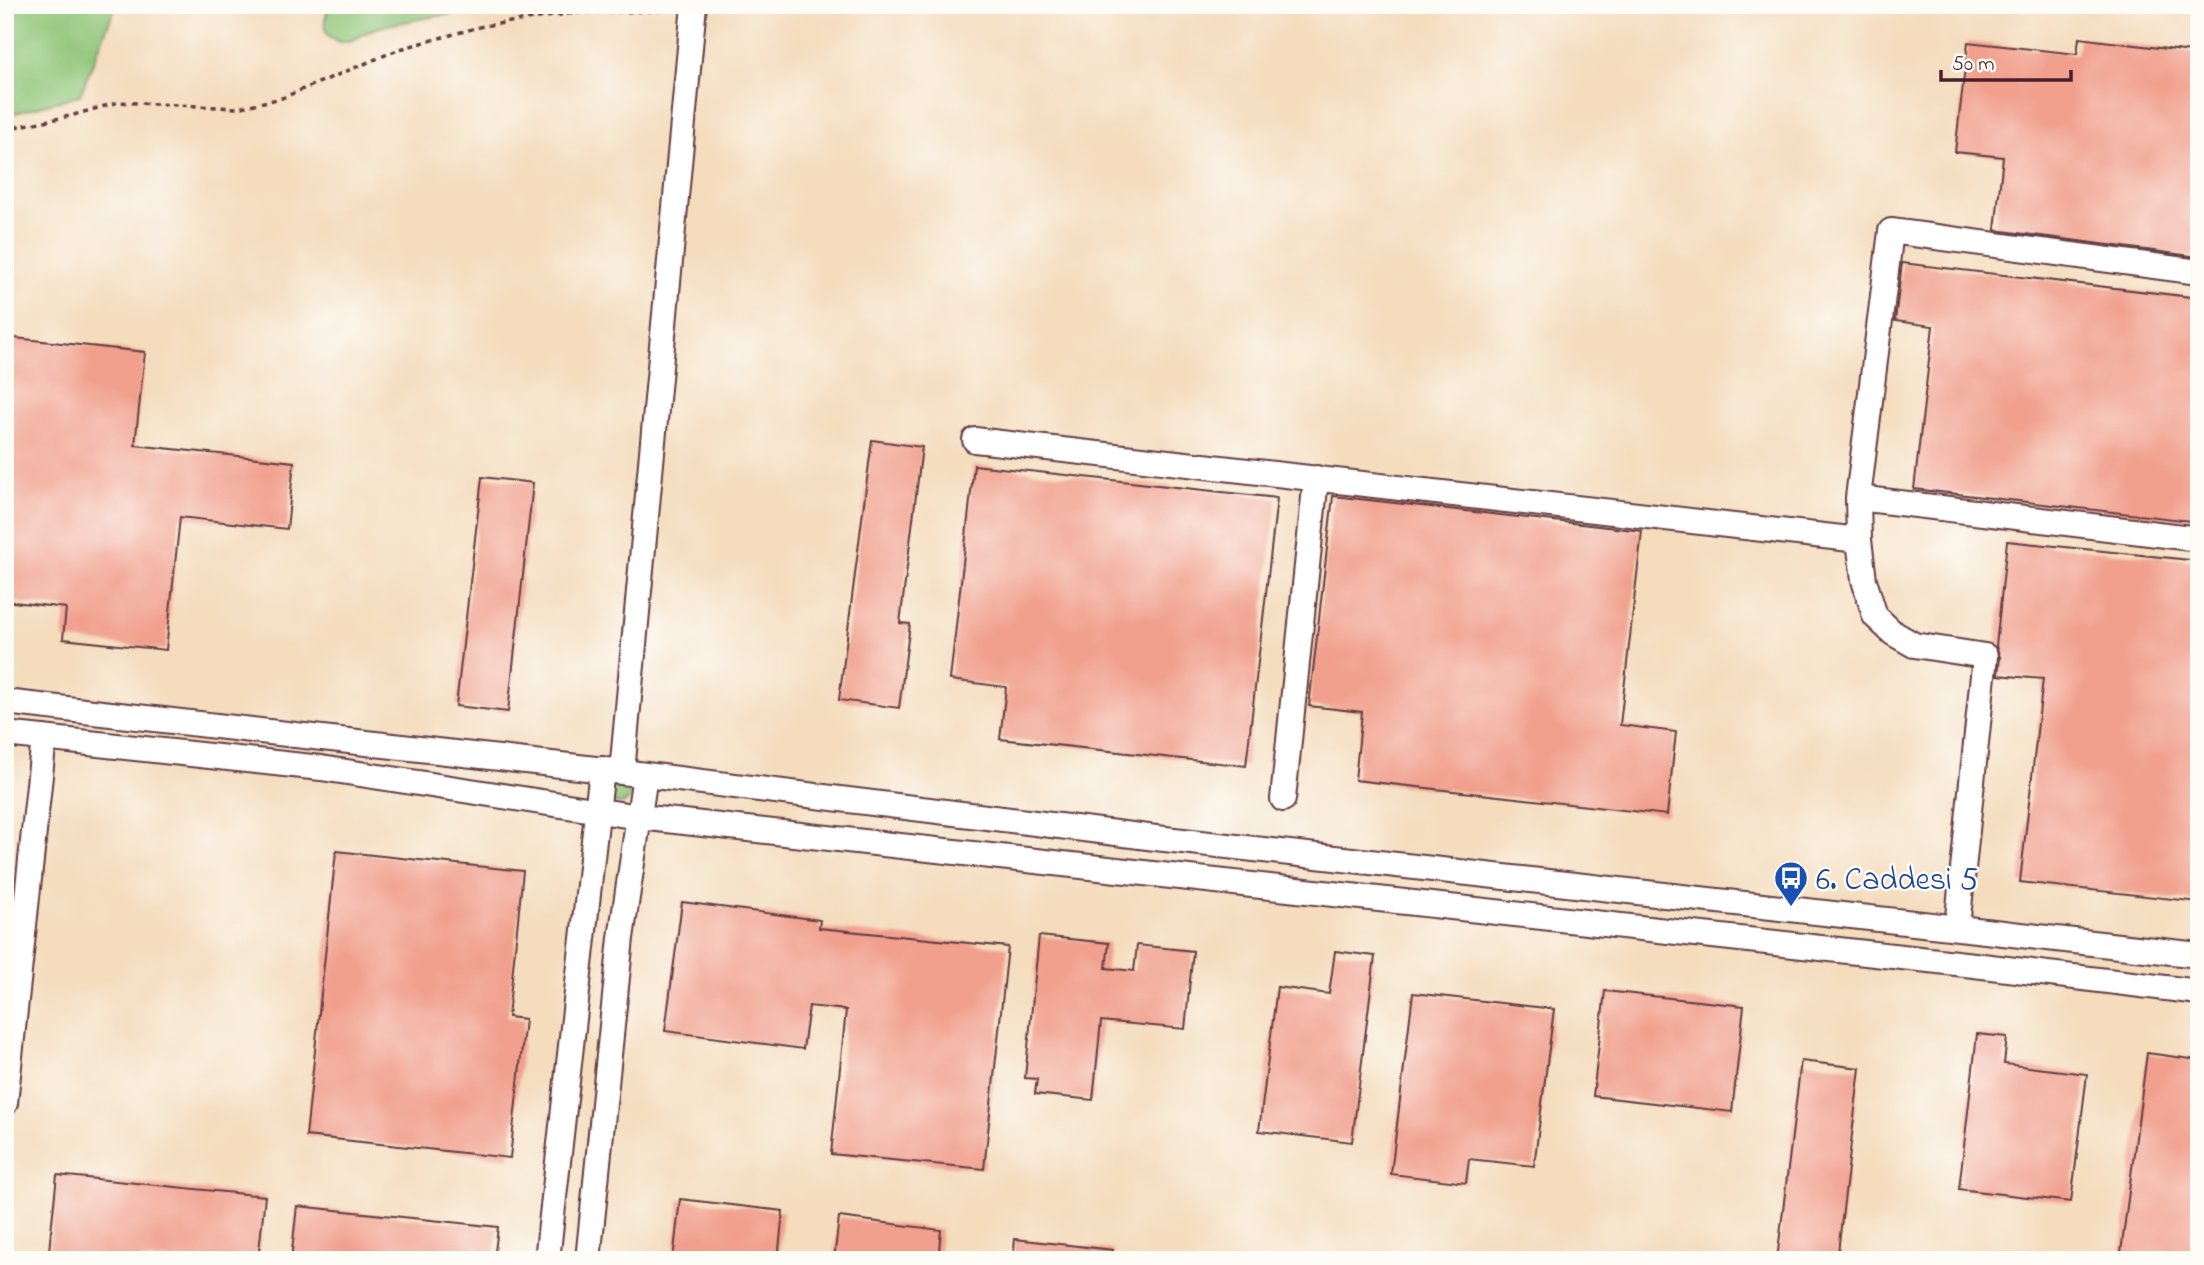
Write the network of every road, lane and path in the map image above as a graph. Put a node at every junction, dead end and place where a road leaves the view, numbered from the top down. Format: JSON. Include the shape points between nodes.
{"nodes":[{"id":1,"x":685,"y":5,"type":"edge"},
{"id":2,"x":694,"y":5,"type":"edge"},
{"id":3,"x":5,"y":129,"type":"edge"},
{"id":4,"x":2199,"y":272,"type":"edge"},
{"id":5,"x":975,"y":440,"type":"dead end"},
{"id":6,"x":1316,"y":478,"type":"junction"},
{"id":7,"x":1858,"y":498,"type":"junction"},
{"id":8,"x":2199,"y":539,"type":"edge"},
{"id":9,"x":1858,"y":540,"type":"junction"},
{"id":10,"x":5,"y":702,"type":"edge"},
{"id":11,"x":5,"y":734,"type":"edge"},
{"id":12,"x":44,"y":738,"type":"junction"},
{"id":13,"x":623,"y":772,"type":"junction"},
{"id":14,"x":1283,"y":799,"type":"dead end"},
{"id":15,"x":597,"y":810,"type":"junction"},
{"id":16,"x":639,"y":817,"type":"junction"},
{"id":17,"x":1156,"y":838,"type":"junction"},
{"id":18,"x":1152,"y":874,"type":"junction"},
{"id":19,"x":1967,"y":928,"type":"junction"},
{"id":20,"x":2199,"y":955,"type":"edge"},
{"id":21,"x":1974,"y":965,"type":"junction"},
{"id":22,"x":2199,"y":992,"type":"edge"},
{"id":23,"x":5,"y":1102,"type":"edge"},
{"id":24,"x":547,"y":1260,"type":"edge"},
{"id":25,"x":588,"y":1260,"type":"edge"}],
"edges":[{"from":1,"to":3,"type":"path","via":[[574,13],[483,26],[400,50],[282,98],[237,108],[119,102]]},
{"from":2,"to":13,"type":"street"},
{"from":4,"to":7,"type":"street","via":[[1891,231]]},
{"from":5,"to":6,"type":"street"},
{"from":6,"to":9,"type":"street"},
{"from":6,"to":14,"type":"street"},
{"from":7,"to":8,"type":"street"},
{"from":7,"to":9,"type":"street"},
{"from":9,"to":19,"type":"street","via":[[1875,616],[1893,633],[1914,645],[1984,656]]},
{"from":10,"to":13,"type":"street"},
{"from":11,"to":12,"type":"street"},
{"from":12,"to":15,"type":"street","via":[[321,768]]},
{"from":12,"to":23,"type":"street"},
{"from":13,"to":15,"type":"street"},
{"from":13,"to":16,"type":"street"},
{"from":13,"to":17,"type":"street"},
{"from":15,"to":16,"type":"street"},
{"from":15,"to":24,"type":"street"},
{"from":16,"to":18,"type":"street"},
{"from":16,"to":25,"type":"street","via":[[621,938]]},
{"from":17,"to":18,"type":"street"},
{"from":17,"to":19,"type":"street"},
{"from":18,"to":21,"type":"street"},
{"from":19,"to":20,"type":"street"},
{"from":19,"to":21,"type":"street"},
{"from":21,"to":22,"type":"street"}]}
